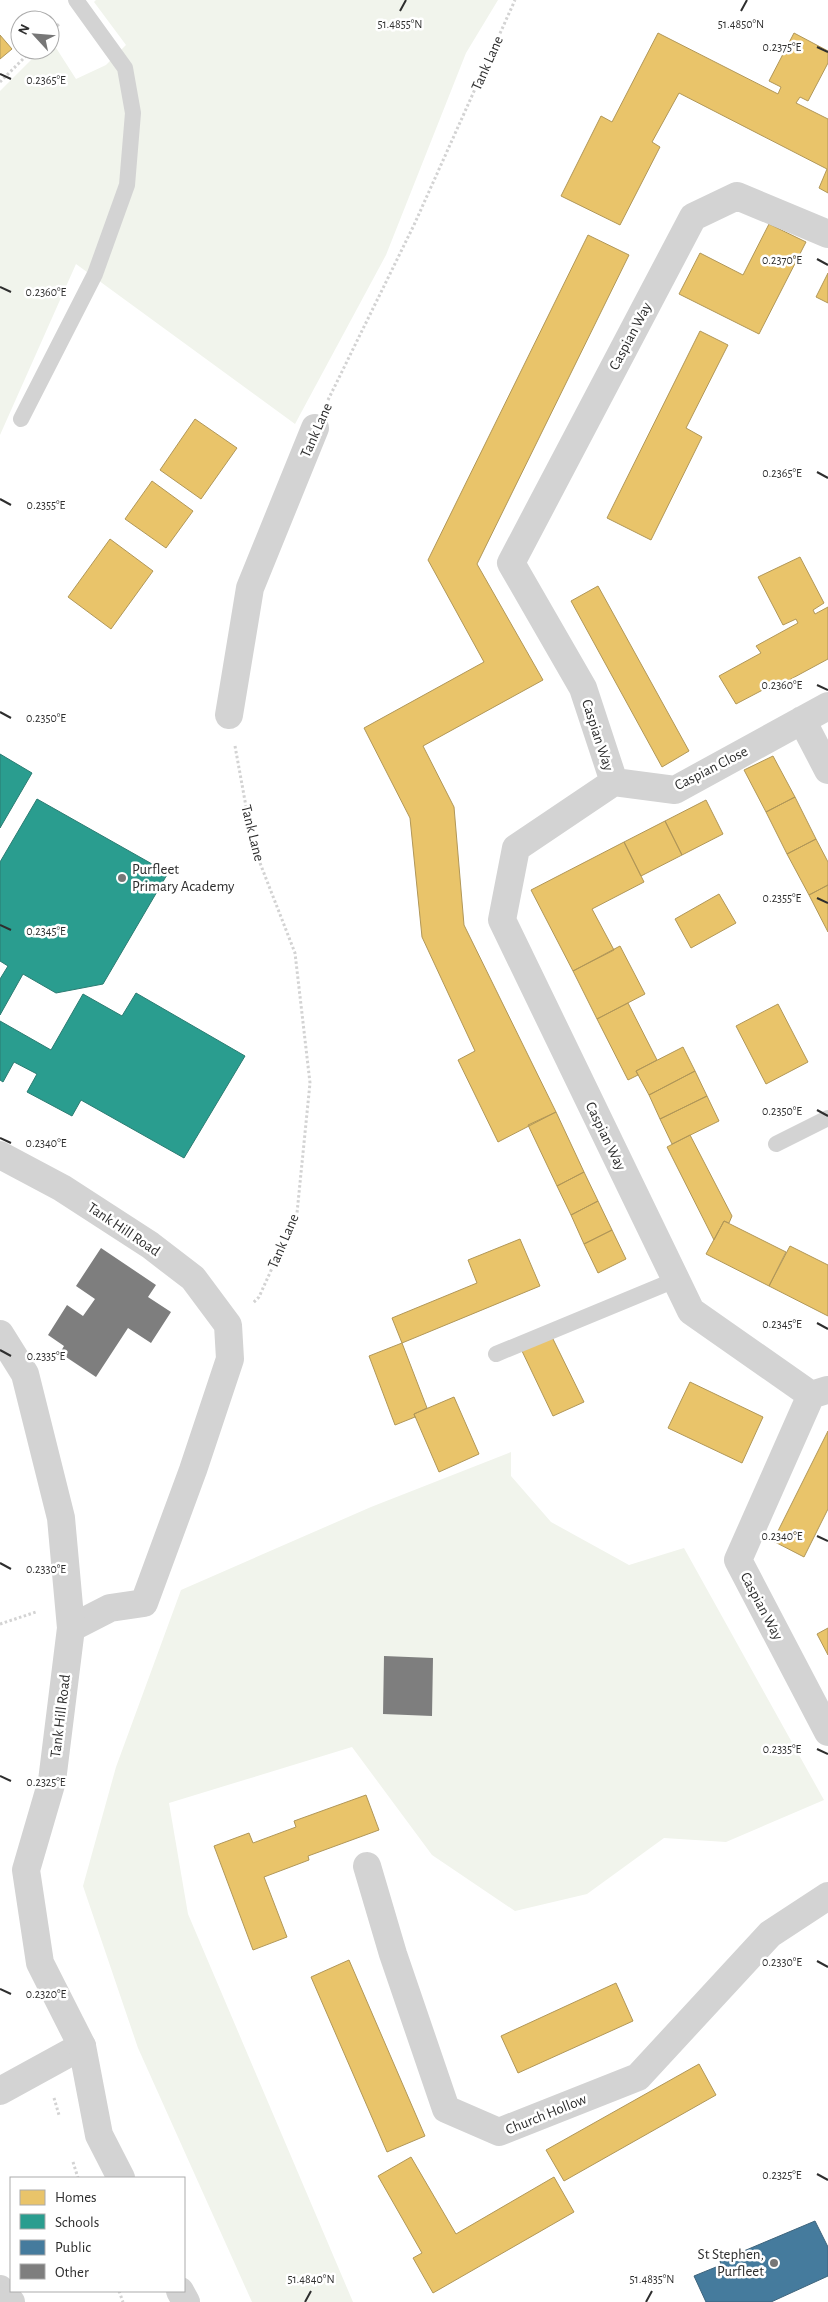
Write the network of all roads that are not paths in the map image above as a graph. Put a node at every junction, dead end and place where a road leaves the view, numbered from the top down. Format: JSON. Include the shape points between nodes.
{"nodes":[{"id":1,"x":76,"y":0,"type":"edge"},
{"id":2,"x":828,"y":234,"type":"edge"},
{"id":3,"x":22,"y":419,"type":"dead end"},
{"id":4,"x":315,"y":428,"type":"road end"},
{"id":5,"x":828,"y":706,"type":"edge"},
{"id":6,"x":230,"y":715,"type":"road end"},
{"id":7,"x":802,"y":720,"type":"junction"},
{"id":8,"x":828,"y":770,"type":"edge"},
{"id":9,"x":614,"y":782,"type":"junction"},
{"id":10,"x":828,"y":1118,"type":"edge"},
{"id":11,"x":776,"y":1144,"type":"dead end"},
{"id":12,"x":0,"y":1154,"type":"edge"},
{"id":13,"x":675,"y":1280,"type":"junction"},
{"id":14,"x":0,"y":1334,"type":"edge"},
{"id":15,"x":496,"y":1354,"type":"dead end"},
{"id":16,"x":819,"y":1392,"type":"edge"},
{"id":17,"x":71,"y":1628,"type":"junction"},
{"id":18,"x":828,"y":1732,"type":"edge"},
{"id":19,"x":367,"y":1866,"type":"dead end"},
{"id":20,"x":828,"y":1896,"type":"edge"},
{"id":21,"x":82,"y":2046,"type":"junction"},
{"id":22,"x":0,"y":2091,"type":"edge"},
{"id":23,"x":120,"y":2177,"type":"edge"},
{"id":24,"x":0,"y":2289,"type":"edge"},
{"id":25,"x":11,"y":2302,"type":"edge"}],
"edges":[{"from":1,"to":3,"type":"lane","via":[[125,68],[133,113],[127,185],[95,274]]},
{"from":2,"to":9,"type":"street","name":"Caspian Way","via":[[737,196],[693,217],[511,563],[583,688]]},
{"from":4,"to":6,"type":"street","name":"Tank Lane","via":[[250,588]]},
{"from":5,"to":7,"type":"street","name":"Caspian Close"},
{"from":7,"to":8,"type":"street"},
{"from":7,"to":9,"type":"street","name":"Caspian Close","via":[[674,790]]},
{"from":9,"to":13,"type":"street","name":"Caspian Way","via":[[516,848],[502,920]]},
{"from":10,"to":11,"type":"lane"},
{"from":12,"to":17,"type":"street","name":"Tank Hill Road","via":[[62,1188],[150,1245],[193,1278],[228,1325],[230,1359],[144,1603],[110,1608]]},
{"from":13,"to":15,"type":"lane"},
{"from":13,"to":16,"type":"street","name":"Caspian Way","via":[[690,1311]]},
{"from":14,"to":17,"type":"street","name":"Tank Hill Road","via":[[25,1374],[61,1518]]},
{"from":16,"to":18,"type":"street","name":"Caspian Way","via":[[738,1560]]},
{"from":17,"to":21,"type":"street","name":"Tank Hill Road","via":[[52,1781],[26,1870],[40,1963]]},
{"from":19,"to":20,"type":"street","name":"Church Hollow","via":[[446,2109],[499,2132],[638,2077],[770,1934]]},
{"from":21,"to":22,"type":"street"},
{"from":21,"to":23,"type":"street","name":"Tank Hill Road","via":[[98,2135]]},
{"from":24,"to":25,"type":"street"}]}
